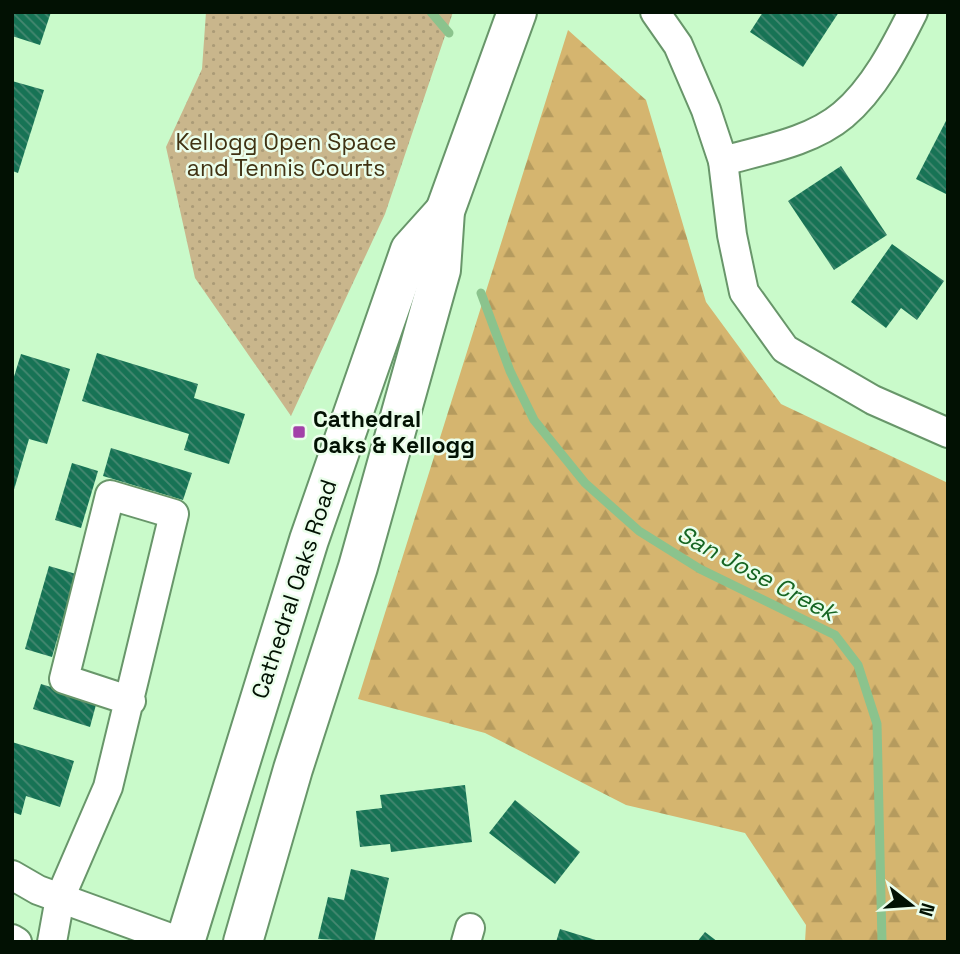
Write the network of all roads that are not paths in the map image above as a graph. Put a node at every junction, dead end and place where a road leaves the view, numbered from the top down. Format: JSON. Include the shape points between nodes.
{"nodes":[{"id":1,"x":517,"y":12,"type":"edge"},
{"id":2,"x":655,"y":12,"type":"edge"},
{"id":3,"x":912,"y":12,"type":"edge"},
{"id":4,"x":723,"y":161,"type":"junction"},
{"id":5,"x":445,"y":211,"type":"junction"},
{"id":6,"x":948,"y":433,"type":"edge"},
{"id":7,"x":131,"y":701,"type":"junction"},
{"id":8,"x":12,"y":875,"type":"edge"},
{"id":9,"x":60,"y":898,"type":"junction"},
{"id":10,"x":12,"y":939,"type":"edge"},
{"id":11,"x":17,"y":942,"type":"edge"},
{"id":12,"x":52,"y":942,"type":"edge"},
{"id":13,"x":183,"y":942,"type":"edge"},
{"id":14,"x":243,"y":942,"type":"edge"}],
"edges":[{"from":1,"to":5,"type":"main road","name":"Cathedral Oaks Road"},
{"from":2,"to":4,"type":"street","via":[[678,45]]},
{"from":3,"to":4,"type":"street","via":[[875,79],[843,116],[796,140]]},
{"from":4,"to":6,"type":"street","via":[[744,292],[785,349],[873,400]]},
{"from":5,"to":13,"type":"main road","name":"Cathedral Oaks Road","via":[[410,250],[305,553]]},
{"from":5,"to":14,"type":"main road","name":"Cathedral Oaks Road","via":[[441,270],[358,567]]},
{"from":7,"to":7,"type":"street","via":[[64,679],[110,495],[174,514]]},
{"from":7,"to":9,"type":"street","via":[[108,787]]},
{"from":8,"to":9,"type":"street"},
{"from":9,"to":12,"type":"street"},
{"from":9,"to":13,"type":"street"},
{"from":10,"to":11,"type":"street"}]}
